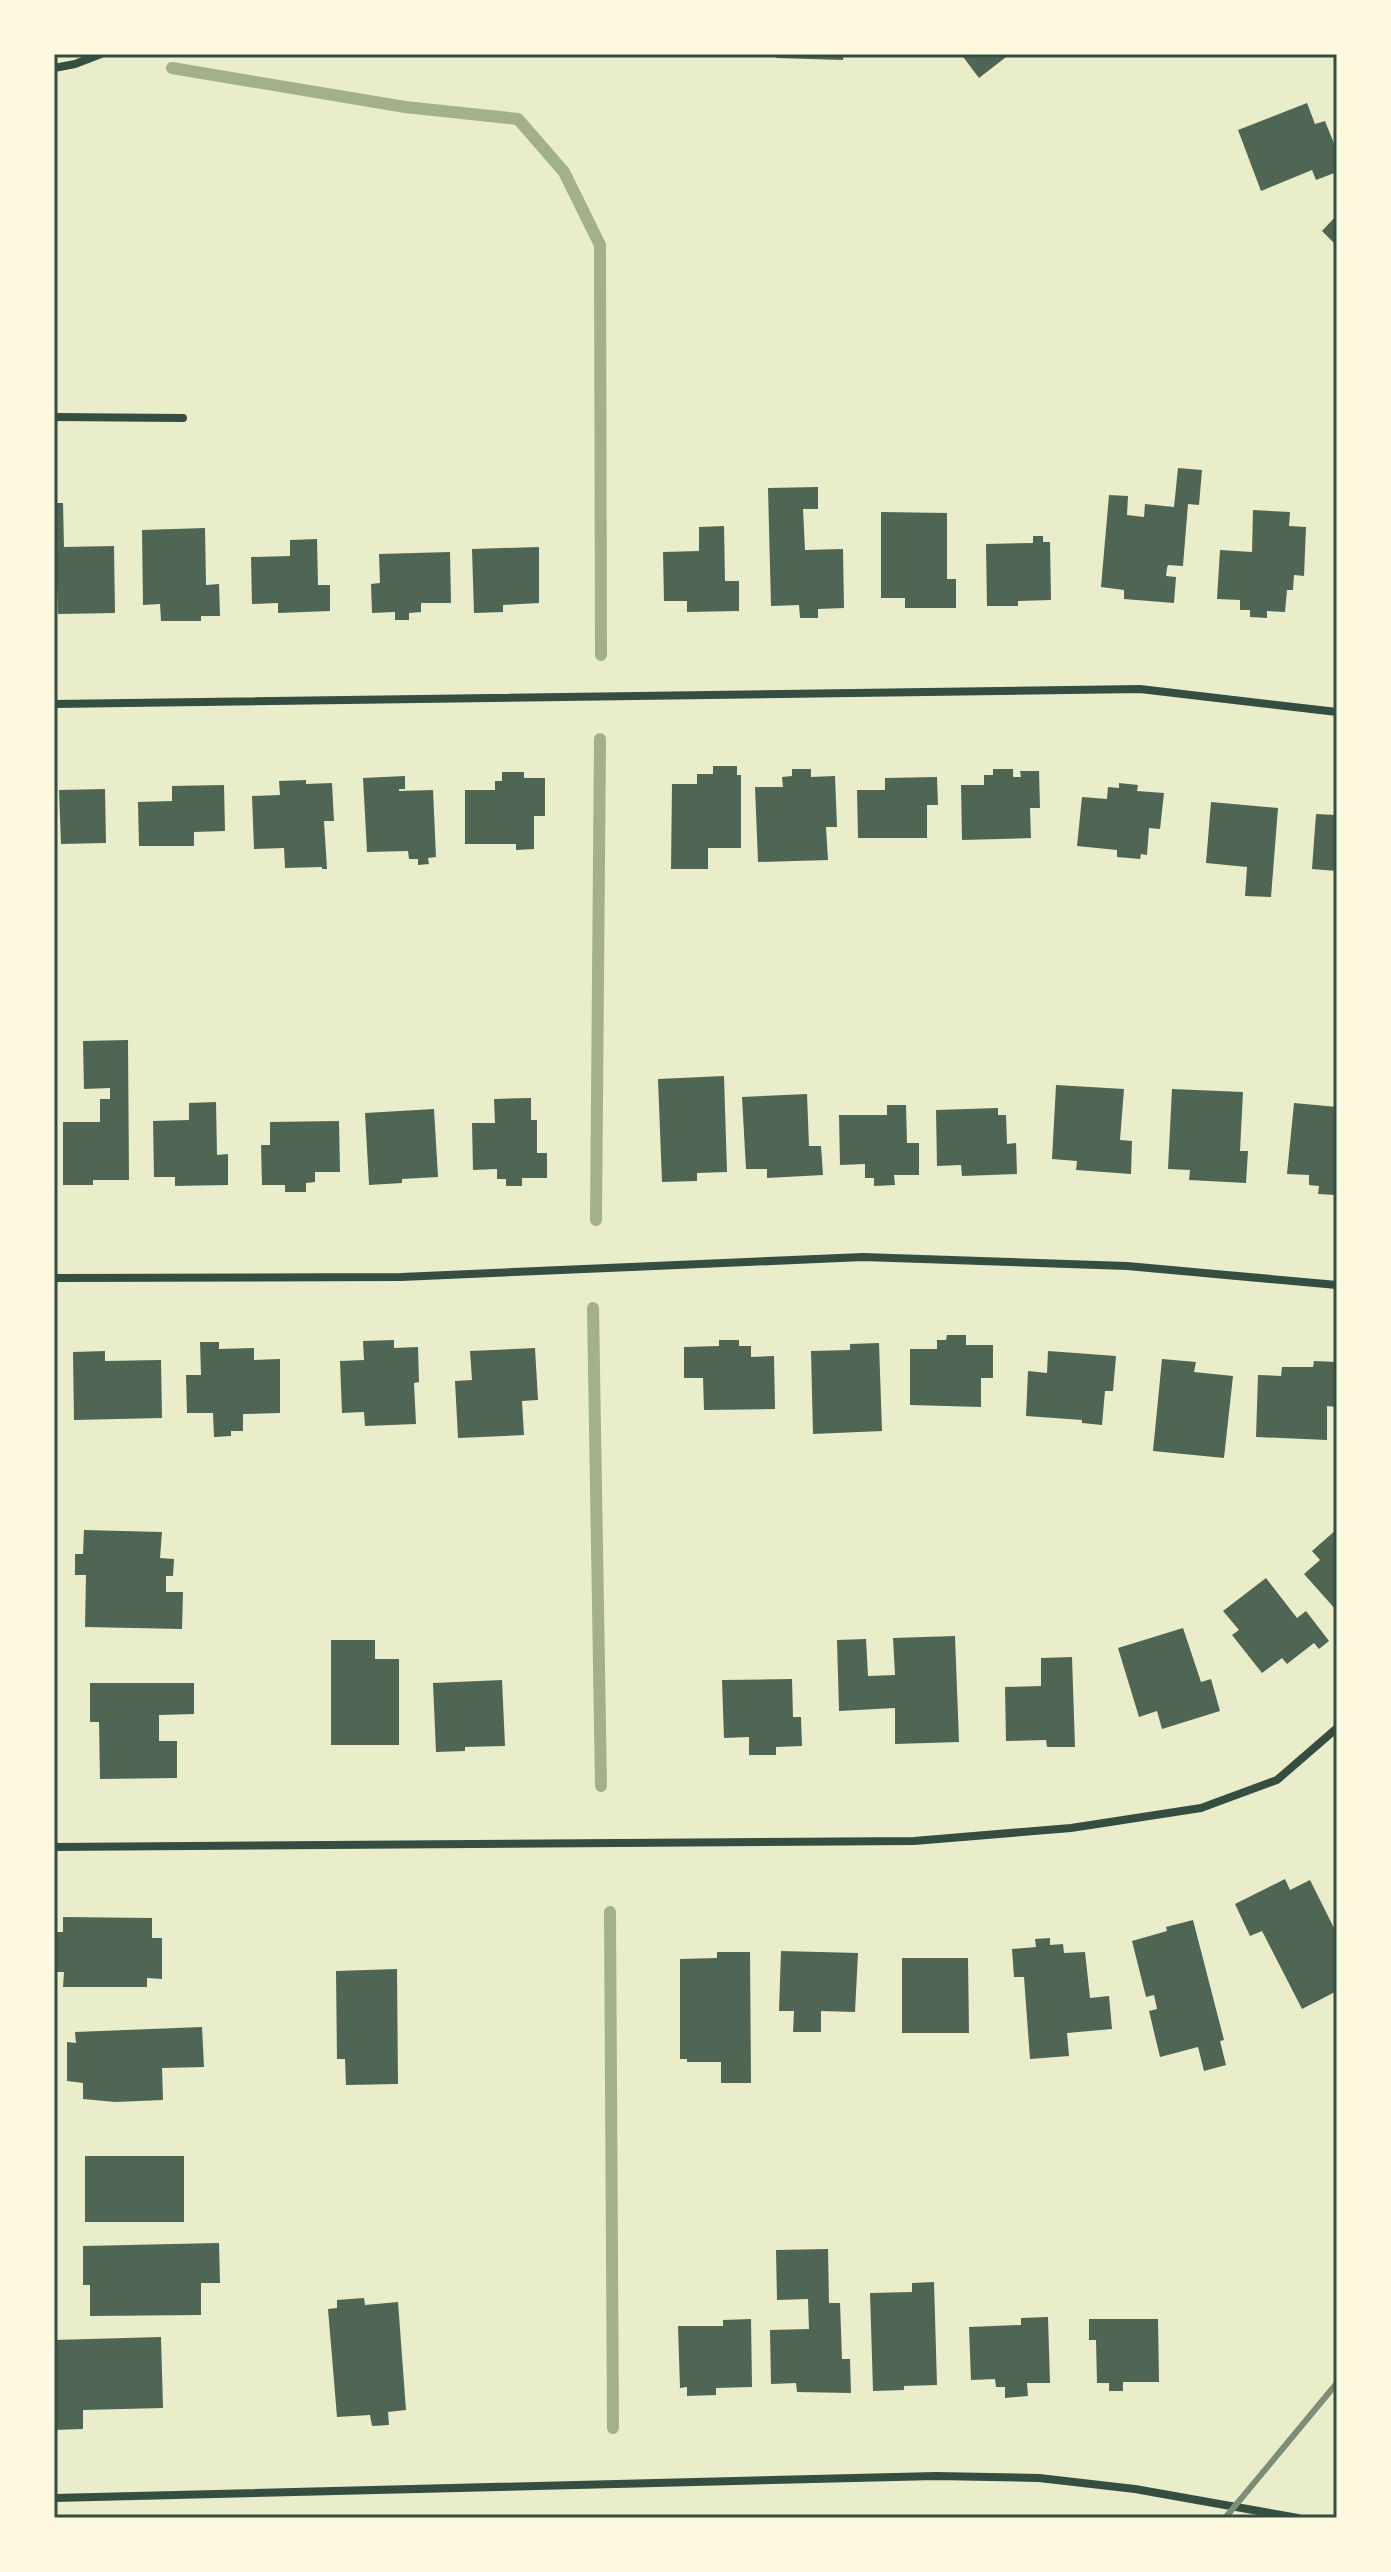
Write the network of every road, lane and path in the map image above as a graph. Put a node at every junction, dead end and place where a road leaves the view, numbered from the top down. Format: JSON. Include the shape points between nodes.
{"nodes":[{"id":1,"x":101,"y":54,"type":"edge"},
{"id":2,"x":54,"y":68,"type":"edge"},
{"id":3,"x":54,"y":417,"type":"edge"},
{"id":4,"x":183,"y":418,"type":"dead end"},
{"id":5,"x":54,"y":704,"type":"edge"},
{"id":6,"x":1337,"y":712,"type":"edge"},
{"id":7,"x":54,"y":1278,"type":"edge"},
{"id":8,"x":1337,"y":1285,"type":"edge"},
{"id":9,"x":1337,"y":1728,"type":"edge"},
{"id":10,"x":54,"y":1847,"type":"edge"},
{"id":11,"x":54,"y":2498,"type":"edge"},
{"id":12,"x":1298,"y":2518,"type":"edge"}],
"edges":[{"from":1,"to":2,"type":"street"},
{"from":3,"to":4,"type":"street"},
{"from":5,"to":6,"type":"street","via":[[1140,689]]},
{"from":7,"to":8,"type":"street","via":[[401,1277],[863,1257],[1127,1266]]},
{"from":9,"to":10,"type":"street","via":[[1277,1780],[1201,1808],[1071,1828],[914,1841]]},
{"from":11,"to":12,"type":"street","via":[[936,2476],[1039,2478],[1121,2487]]}]}
